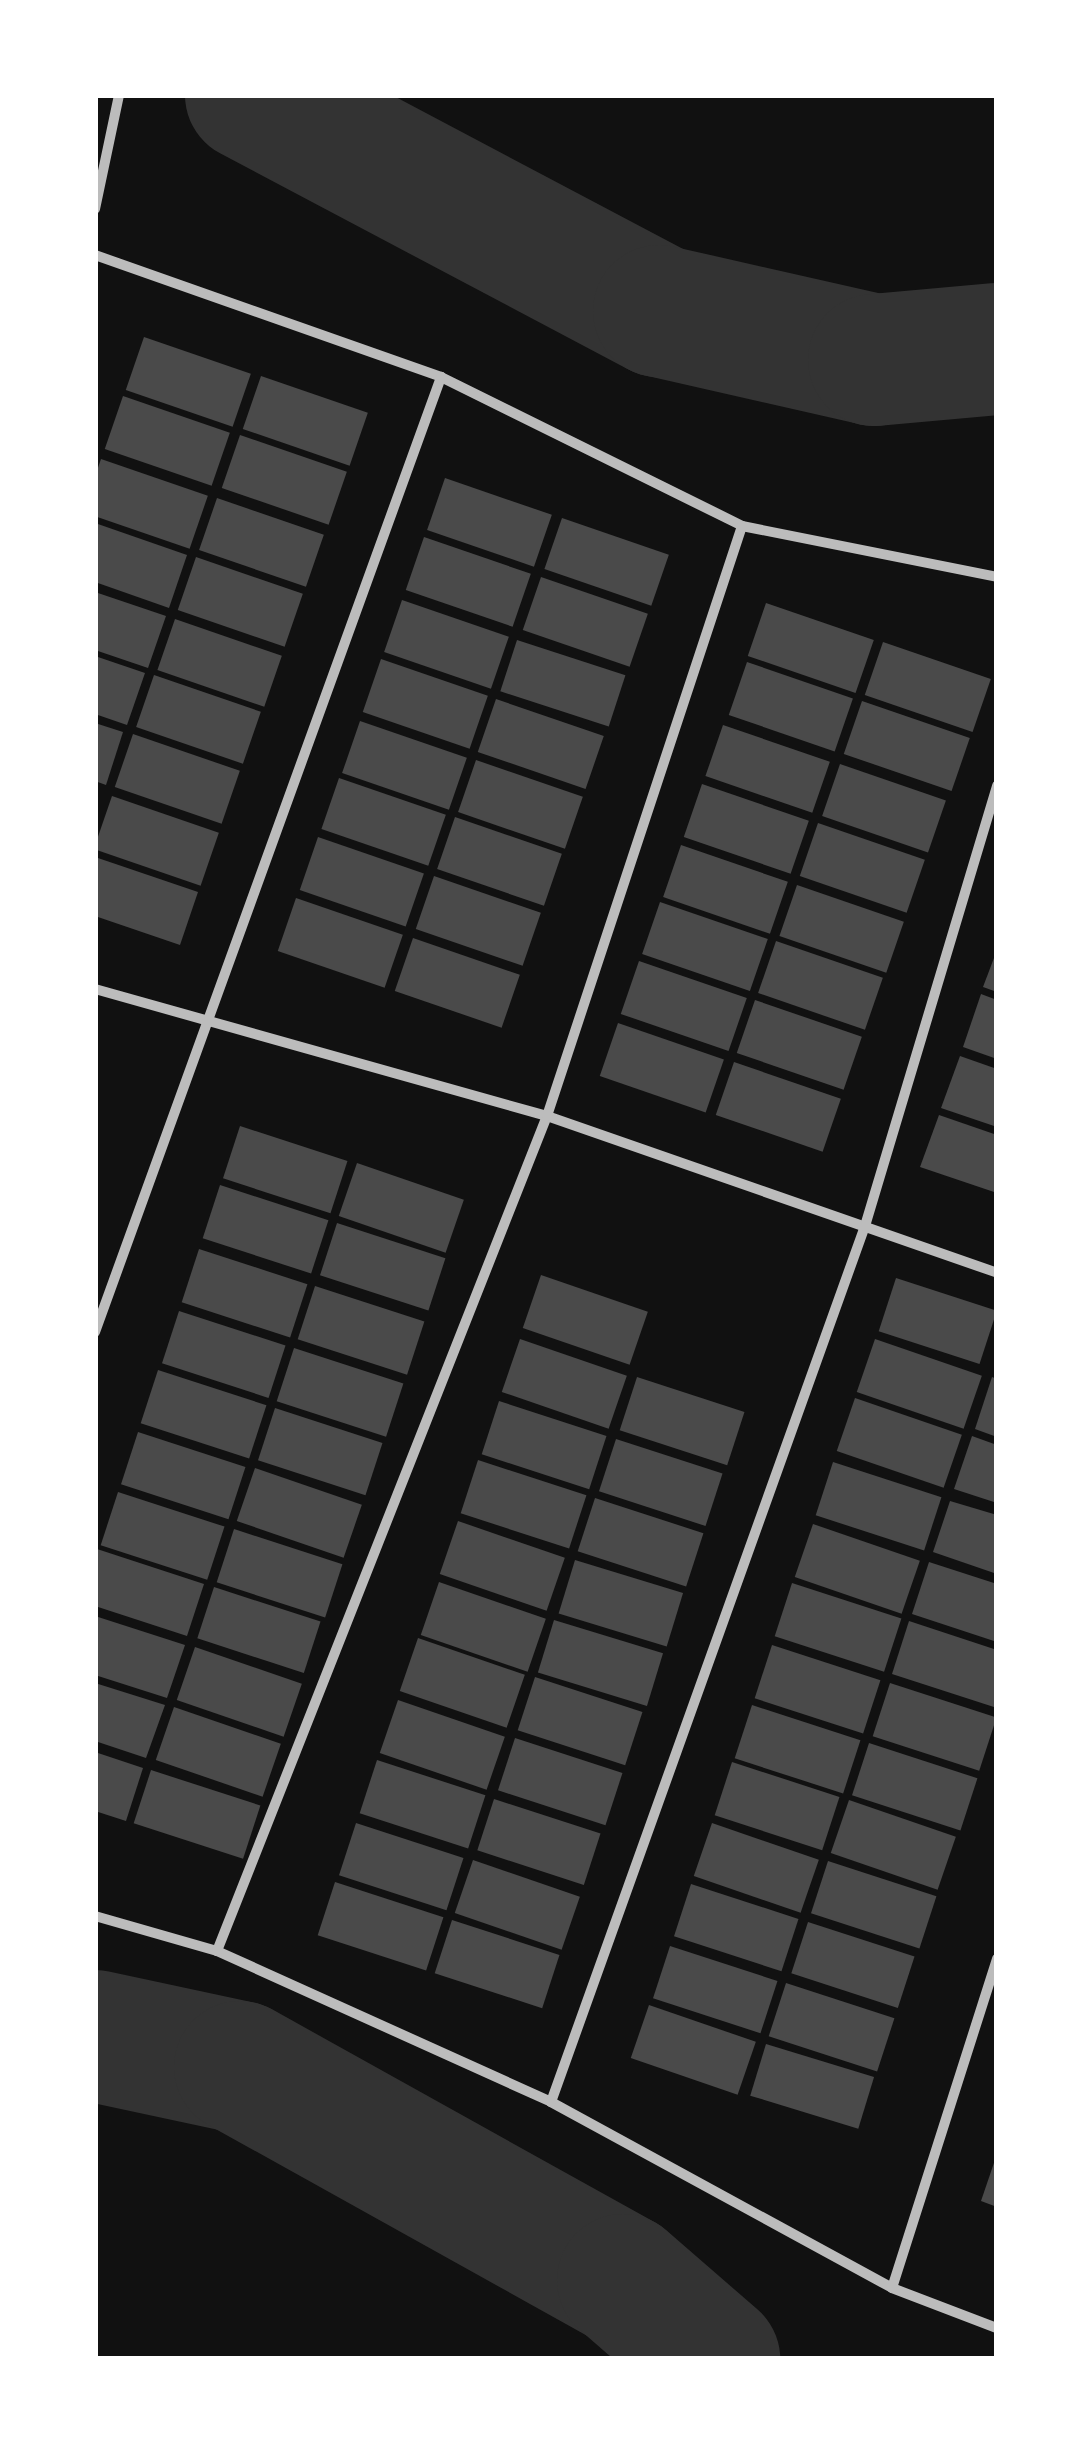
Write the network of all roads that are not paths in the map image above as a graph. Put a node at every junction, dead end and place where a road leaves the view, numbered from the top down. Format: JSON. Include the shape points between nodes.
{"nodes":[{"id":1,"x":119,"y":95,"type":"edge"},
{"id":2,"x":95,"y":210,"type":"edge"},
{"id":3,"x":95,"y":255,"type":"edge"},
{"id":4,"x":441,"y":377,"type":"junction"},
{"id":5,"x":742,"y":526,"type":"junction"},
{"id":6,"x":997,"y":577,"type":"edge"},
{"id":7,"x":997,"y":786,"type":"edge"},
{"id":8,"x":95,"y":990,"type":"edge"},
{"id":9,"x":203,"y":1023,"type":"junction"},
{"id":10,"x":547,"y":1116,"type":"junction"},
{"id":11,"x":865,"y":1226,"type":"junction"},
{"id":12,"x":997,"y":1273,"type":"edge"},
{"id":13,"x":95,"y":1332,"type":"edge"},
{"id":14,"x":95,"y":1916,"type":"edge"},
{"id":15,"x":217,"y":1951,"type":"junction"},
{"id":16,"x":997,"y":1958,"type":"edge"},
{"id":17,"x":551,"y":2102,"type":"junction"},
{"id":18,"x":892,"y":2288,"type":"junction"},
{"id":19,"x":997,"y":2328,"type":"edge"}],
"edges":[{"from":1,"to":2,"type":"street"},
{"from":3,"to":4,"type":"street"},
{"from":4,"to":5,"type":"street"},
{"from":4,"to":9,"type":"street"},
{"from":5,"to":6,"type":"street"},
{"from":5,"to":10,"type":"street"},
{"from":7,"to":11,"type":"street"},
{"from":8,"to":9,"type":"street"},
{"from":9,"to":10,"type":"street"},
{"from":9,"to":13,"type":"street"},
{"from":10,"to":11,"type":"street"},
{"from":10,"to":15,"type":"street"},
{"from":11,"to":12,"type":"street"},
{"from":11,"to":17,"type":"street"},
{"from":14,"to":15,"type":"street"},
{"from":15,"to":17,"type":"street"},
{"from":16,"to":18,"type":"street"},
{"from":17,"to":18,"type":"street"},
{"from":18,"to":19,"type":"street"}]}
